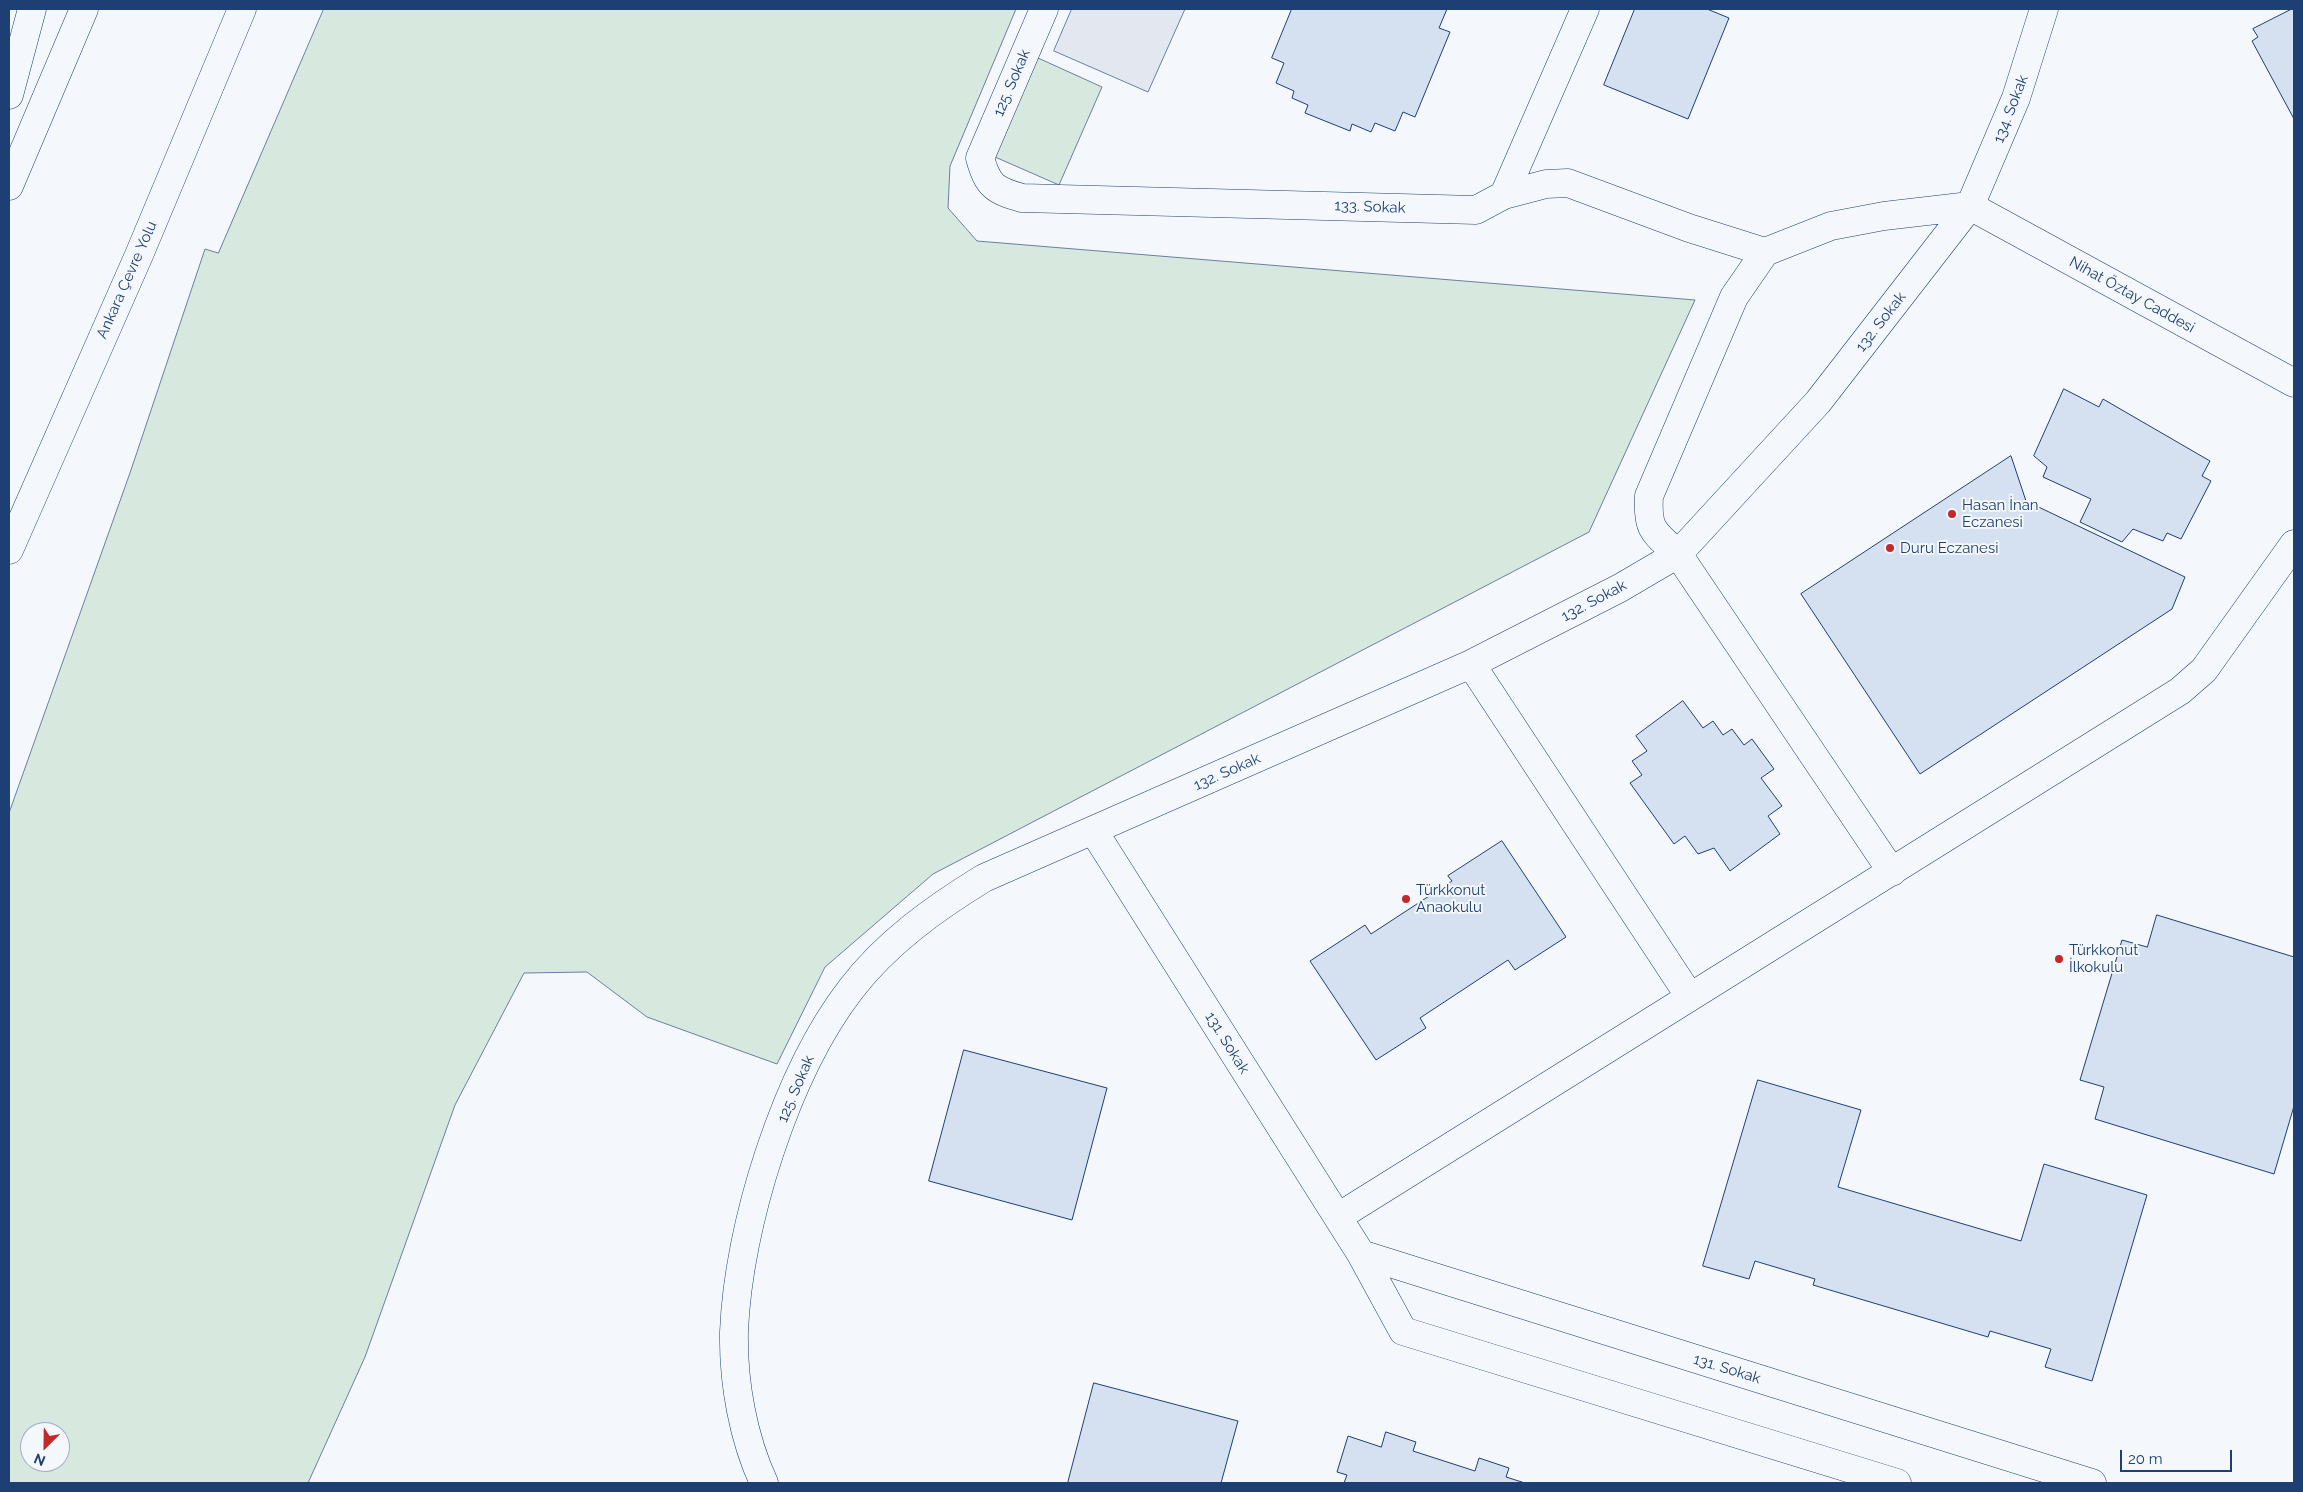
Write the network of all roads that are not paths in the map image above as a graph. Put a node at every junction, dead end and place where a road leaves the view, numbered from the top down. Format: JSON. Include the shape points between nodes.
{"nodes":[{"id":1,"x":32,"y":9,"type":"edge"},
{"id":2,"x":84,"y":9,"type":"edge"},
{"id":3,"x":242,"y":9,"type":"edge"},
{"id":4,"x":1044,"y":9,"type":"edge"},
{"id":5,"x":1585,"y":9,"type":"edge"},
{"id":6,"x":2044,"y":9,"type":"edge"},
{"id":7,"x":9,"y":95,"type":"edge"},
{"id":8,"x":980,"y":158,"type":"joint"},
{"id":9,"x":9,"y":186,"type":"edge"},
{"id":10,"x":1504,"y":195,"type":"junction"},
{"id":11,"x":1970,"y":206,"type":"junction"},
{"id":12,"x":1765,"y":252,"type":"junction"},
{"id":13,"x":2294,"y":383,"type":"edge"},
{"id":14,"x":2294,"y":544,"type":"edge"},
{"id":15,"x":9,"y":550,"type":"edge"},
{"id":16,"x":1678,"y":554,"type":"junction"},
{"id":17,"x":1471,"y":664,"type":"junction"},
{"id":18,"x":1093,"y":830,"type":"junction"},
{"id":19,"x":1892,"y":872,"type":"junction"},
{"id":20,"x":1690,"y":998,"type":"junction"},
{"id":21,"x":1338,"y":1217,"type":"junction"},
{"id":22,"x":1361,"y":1254,"type":"junction"},
{"id":23,"x":764,"y":1483,"type":"edge"},
{"id":24,"x":1897,"y":1483,"type":"edge"},
{"id":25,"x":2092,"y":1483,"type":"edge"}],
"edges":[{"from":1,"to":7,"type":"main road"},
{"from":2,"to":9,"type":"main road"},
{"from":3,"to":15,"type":"main road","name":"Ankara Çevre Yolu","via":[[135,264]]},
{"from":4,"to":8,"type":"main road","name":"125. Sokak"},
{"from":5,"to":10,"type":"main road"},
{"from":6,"to":11,"type":"main road","name":"134. Sokak","via":[[2016,98]]},
{"from":8,"to":10,"type":"main road","name":"133. Sokak","via":[[986,178],[1000,192],[1022,198],[1476,210]]},
{"from":10,"to":12,"type":"main road","name":"133. Sokak","via":[[1546,184],[1568,184]]},
{"from":11,"to":12,"type":"main road","via":[[1831,226]]},
{"from":11,"to":13,"type":"main road","name":"Nihat Öztay Caddesi"},
{"from":11,"to":16,"type":"main road","name":"132. Sokak","via":[[1818,402]]},
{"from":12,"to":16,"type":"main road","via":[[1734,298],[1649,496],[1648,517],[1654,532]]},
{"from":14,"to":19,"type":"main road","via":[[2204,670],[2180,691]]},
{"from":16,"to":17,"type":"main road","name":"132. Sokak","via":[[1620,588]]},
{"from":16,"to":19,"type":"main road"},
{"from":17,"to":18,"type":"main road","name":"132. Sokak"},
{"from":17,"to":20,"type":"main road"},
{"from":18,"to":21,"type":"main road","name":"131. Sokak"},
{"from":18,"to":23,"type":"main road","name":"125. Sokak","via":[[984,878],[938,906],[894,943],[852,988],[826,1025],[806,1062],[786,1106],[765,1169],[746,1238],[738,1288],[734,1333],[736,1383],[746,1433]]},
{"from":19,"to":20,"type":"main road"},
{"from":20,"to":21,"type":"main road"},
{"from":21,"to":22,"type":"main road","name":"131. Sokak"},
{"from":22,"to":24,"type":"main road","name":"131. Sokak","via":[[1403,1331]]},
{"from":22,"to":25,"type":"main road","name":"131. Sokak"}]}
